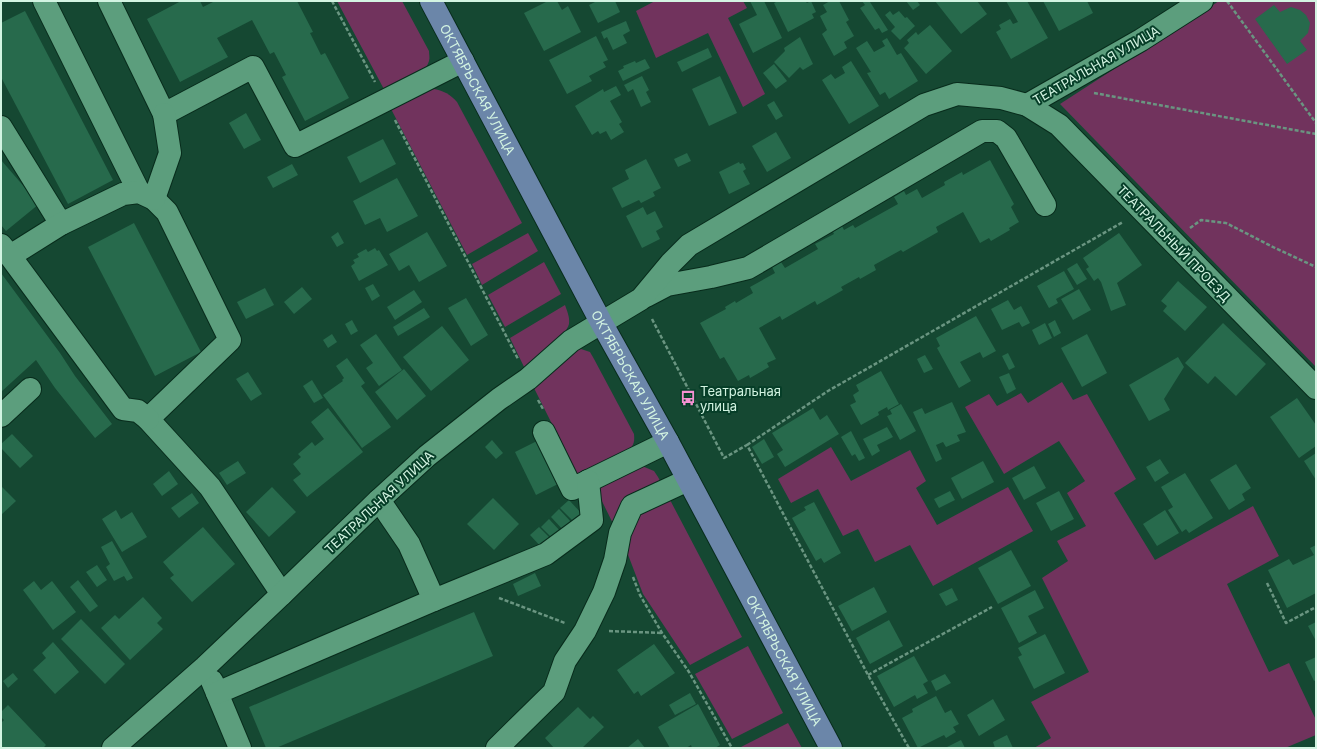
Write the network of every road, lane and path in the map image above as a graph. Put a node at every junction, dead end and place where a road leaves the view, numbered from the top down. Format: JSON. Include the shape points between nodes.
{"nodes":[{"id":1,"x":44,"y":1,"type":"edge"},
{"id":2,"x":109,"y":1,"type":"edge"},
{"id":3,"x":332,"y":1,"type":"edge"},
{"id":4,"x":431,"y":1,"type":"edge"},
{"id":5,"x":1202,"y":1,"type":"edge"},
{"id":6,"x":1227,"y":1,"type":"edge"},
{"id":7,"x":463,"y":61,"type":"junction"},
{"id":8,"x":1060,"y":86,"type":"junction"},
{"id":9,"x":385,"y":101,"type":"junction"},
{"id":10,"x":1027,"y":105,"type":"junction"},
{"id":11,"x":164,"y":114,"type":"junction"},
{"id":12,"x":1316,"y":123,"type":"edge"},
{"id":13,"x":1,"y":127,"type":"edge"},
{"id":14,"x":1316,"y":134,"type":"edge"},
{"id":15,"x":146,"y":196,"type":"junction"},
{"id":16,"x":1045,"y":205,"type":"dead end"},
{"id":17,"x":1142,"y":211,"type":"junction"},
{"id":18,"x":61,"y":224,"type":"junction"},
{"id":19,"x":1171,"y":240,"type":"junction"},
{"id":20,"x":6,"y":250,"type":"edge"},
{"id":21,"x":1316,"y":267,"type":"edge"},
{"id":22,"x":641,"y":299,"type":"junction"},
{"id":23,"x":601,"y":322,"type":"junction"},
{"id":24,"x":528,"y":380,"type":"junction"},
{"id":25,"x":1316,"y":388,"type":"edge"},
{"id":26,"x":30,"y":389,"type":"dead end"},
{"id":27,"x":1,"y":416,"type":"edge"},
{"id":28,"x":148,"y":419,"type":"junction"},
{"id":29,"x":545,"y":423,"type":"joint"},
{"id":30,"x":668,"y":442,"type":"junction"},
{"id":31,"x":747,"y":445,"type":"junction"},
{"id":32,"x":688,"y":480,"type":"junction"},
{"id":33,"x":588,"y":481,"type":"junction"},
{"id":34,"x":379,"y":500,"type":"junction"},
{"id":35,"x":632,"y":574,"type":"dead end"},
{"id":36,"x":1267,"y":583,"type":"dead end"},
{"id":37,"x":468,"y":586,"type":"junction"},
{"id":38,"x":282,"y":594,"type":"junction"},
{"id":39,"x":434,"y":600,"type":"junction"},
{"id":40,"x":1316,"y":607,"type":"edge"},
{"id":41,"x":992,"y":608,"type":"dead end"},
{"id":42,"x":585,"y":630,"type":"junction"},
{"id":43,"x":662,"y":633,"type":"junction"},
{"id":44,"x":205,"y":667,"type":"junction"},
{"id":45,"x":868,"y":675,"type":"junction"},
{"id":46,"x":217,"y":693,"type":"junction"},
{"id":47,"x":113,"y":748,"type":"edge"},
{"id":48,"x":240,"y":748,"type":"edge"},
{"id":49,"x":497,"y":748,"type":"edge"},
{"id":50,"x":732,"y":748,"type":"edge"},
{"id":51,"x":831,"y":748,"type":"edge"},
{"id":52,"x":909,"y":748,"type":"edge"}],
"edges":[{"from":1,"to":15,"type":"street"},
{"from":2,"to":11,"type":"street"},
{"from":3,"to":9,"type":"path"},
{"from":4,"to":7,"type":"main road","name":"ОКТЯБРЬСКАЯ УЛИЦА"},
{"from":5,"to":8,"type":"street","name":"ТЕАТРАЛЬНАЯ УЛИЦА","via":[[1141,40]]},
{"from":6,"to":12,"type":"path"},
{"from":7,"to":9,"type":"street"},
{"from":7,"to":23,"type":"main road","name":"ОКТЯБРЬСКАЯ УЛИЦА"},
{"from":8,"to":10,"type":"street","name":"ТЕАТРАЛЬНАЯ УЛИЦА"},
{"from":8,"to":14,"type":"path"},
{"from":9,"to":11,"type":"street","via":[[296,146],[253,67]]},
{"from":9,"to":24,"type":"path"},
{"from":10,"to":17,"type":"street","name":"ТЕАТРАЛЬНЫЙ ПРОЕЗД","via":[[1059,125]]},
{"from":10,"to":22,"type":"street","name":"ТЕАТРАЛЬНАЯ УЛИЦА","via":[[1001,98],[957,94],[924,105],[689,245]]},
{"from":11,"to":15,"type":"street","via":[[170,153]]},
{"from":13,"to":18,"type":"street"},
{"from":15,"to":18,"type":"street","via":[[123,194]]},
{"from":15,"to":28,"type":"street","via":[[167,212],[230,340]]},
{"from":16,"to":22,"type":"street","via":[[1006,138],[997,131],[982,131],[748,268],[667,285]]},
{"from":17,"to":19,"type":"street","name":"ТЕАТРАЛЬНЫЙ ПРОЕЗД"},
{"from":17,"to":31,"type":"path","via":[[828,391]]},
{"from":18,"to":20,"type":"street"},
{"from":19,"to":21,"type":"path","via":[[1201,220],[1226,223]]},
{"from":19,"to":25,"type":"street","name":"ТЕАТРАЛЬНЫЙ ПРОЕЗД"},
{"from":20,"to":28,"type":"street","via":[[123,409],[138,411]]},
{"from":22,"to":23,"type":"street","name":"ТЕАТРАЛЬНАЯ УЛИЦА"},
{"from":22,"to":31,"type":"path","via":[[724,458]]},
{"from":23,"to":24,"type":"street","name":"ТЕАТРАЛЬНАЯ УЛИЦА","via":[[571,341]]},
{"from":23,"to":30,"type":"main road","name":"ОКТЯБРЬСКАЯ УЛИЦА"},
{"from":24,"to":29,"type":"path"},
{"from":24,"to":34,"type":"street","name":"ТЕАТРАЛЬНАЯ УЛИЦА","via":[[499,399],[427,456]]},
{"from":26,"to":27,"type":"street"},
{"from":28,"to":38,"type":"street","via":[[210,487]]},
{"from":29,"to":33,"type":"street","via":[[572,489]]},
{"from":30,"to":32,"type":"main road","name":"ОКТЯБРЬСКАЯ УЛИЦА"},
{"from":30,"to":33,"type":"street"},
{"from":31,"to":45,"type":"path"},
{"from":32,"to":42,"type":"street","via":[[632,506],[620,533],[615,560],[604,592]]},
{"from":32,"to":51,"type":"main road","name":"ОКТЯБРЬСКАЯ УЛИЦА"},
{"from":33,"to":37,"type":"street","via":[[592,520],[546,554]]},
{"from":34,"to":38,"type":"street","name":"ТЕАТРАЛЬНАЯ УЛИЦА"},
{"from":34,"to":39,"type":"street","via":[[409,544]]},
{"from":35,"to":43,"type":"path","via":[[640,595]]},
{"from":36,"to":40,"type":"path","via":[[1286,622]]},
{"from":37,"to":39,"type":"street"},
{"from":37,"to":42,"type":"path"},
{"from":38,"to":44,"type":"street","name":"ТЕАТРАЛЬНАЯ УЛИЦА"},
{"from":39,"to":46,"type":"street"},
{"from":41,"to":45,"type":"path"},
{"from":42,"to":43,"type":"path"},
{"from":42,"to":49,"type":"street","via":[[565,661],[554,692]]},
{"from":43,"to":50,"type":"path","via":[[689,672]]},
{"from":44,"to":46,"type":"street"},
{"from":44,"to":47,"type":"street","name":"ТЕАТРАЛЬНАЯ УЛИЦА"},
{"from":45,"to":52,"type":"path"},
{"from":46,"to":48,"type":"street"}]}
